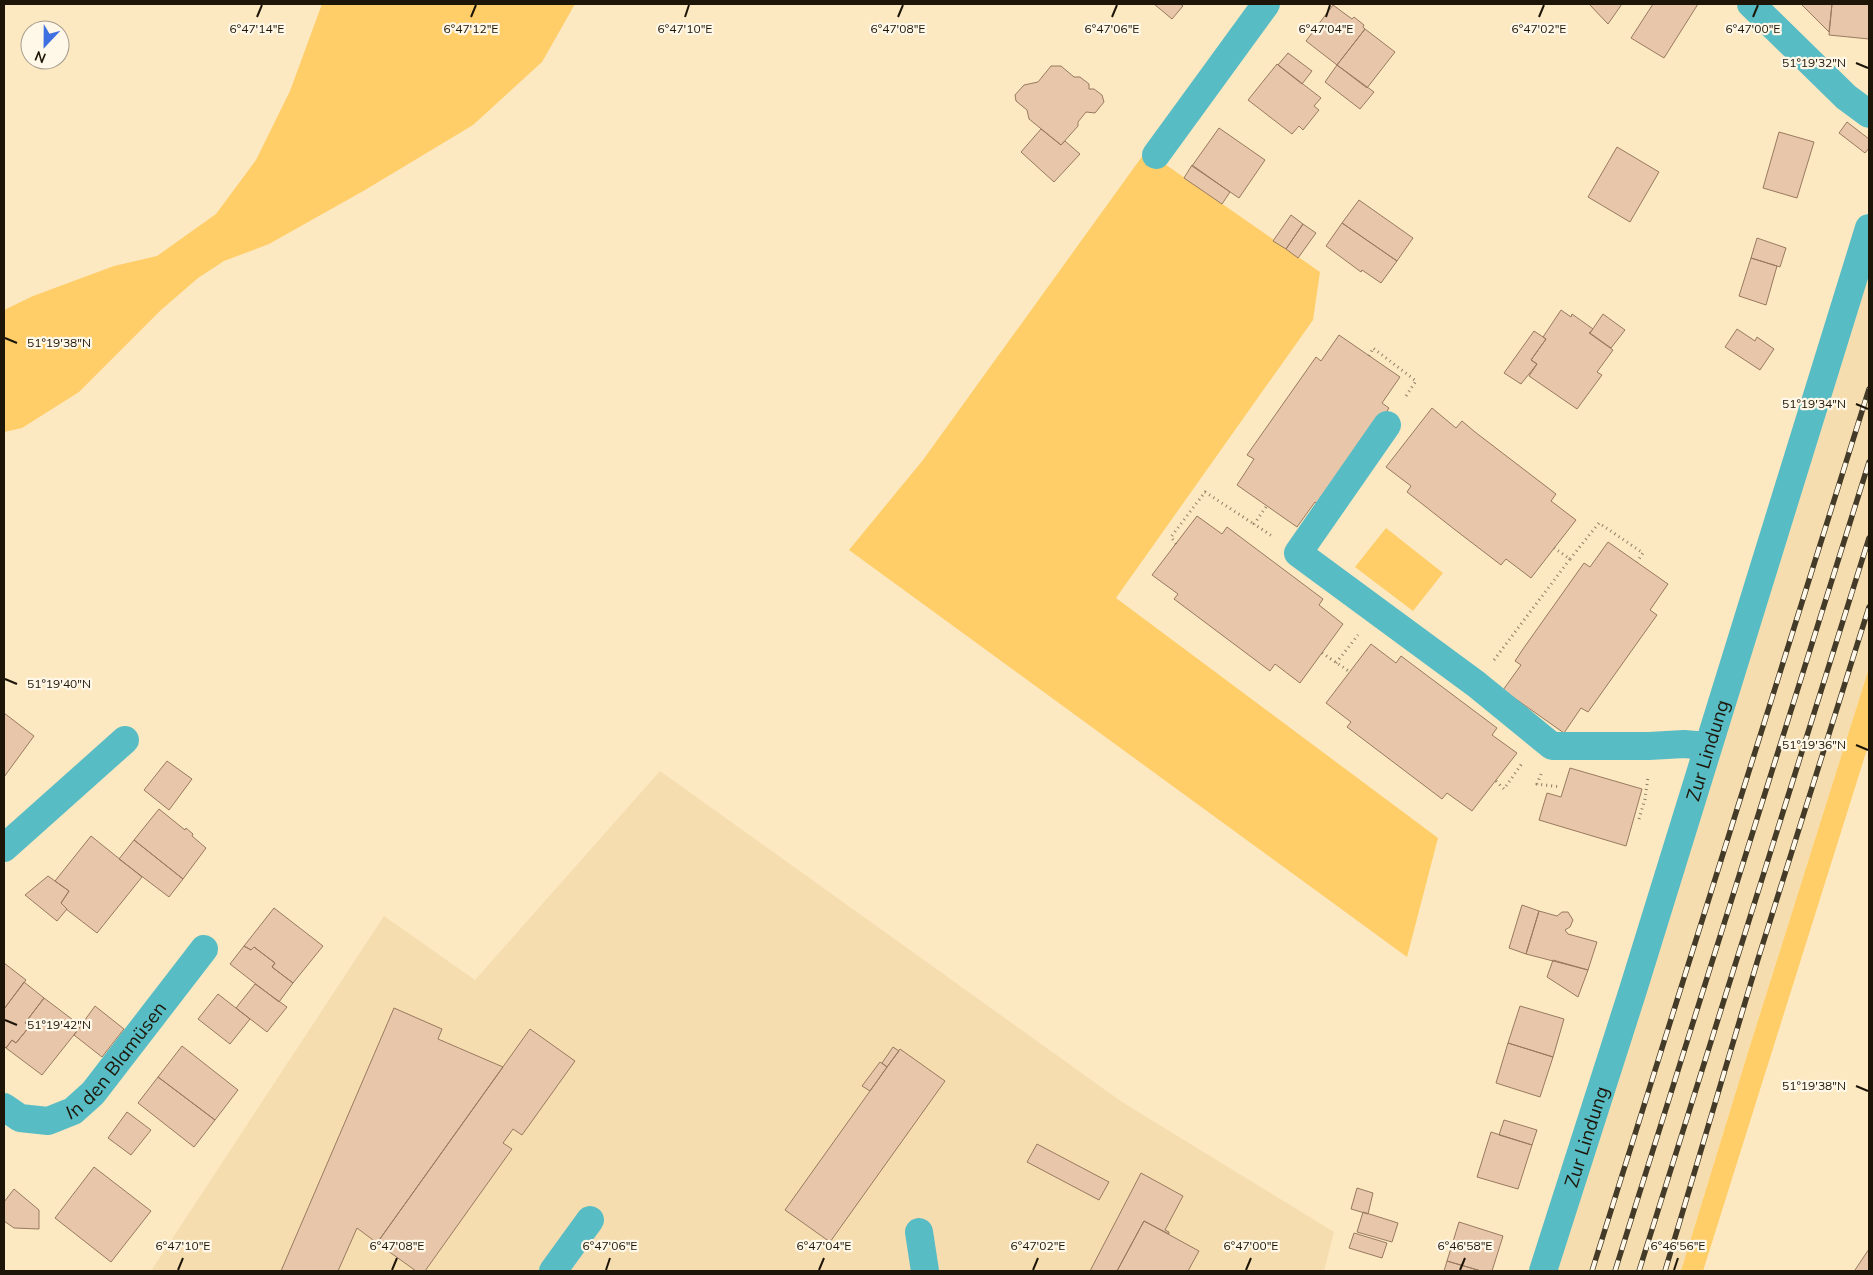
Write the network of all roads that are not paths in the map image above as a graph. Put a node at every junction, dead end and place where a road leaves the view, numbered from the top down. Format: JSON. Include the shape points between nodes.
{"nodes":[{"id":1,"x":1266,"y":4,"type":"edge"},
{"id":2,"x":1751,"y":4,"type":"edge"},
{"id":3,"x":1869,"y":114,"type":"edge"},
{"id":4,"x":1156,"y":155,"type":"dead end"},
{"id":5,"x":1869,"y":228,"type":"edge"},
{"id":6,"x":1387,"y":425,"type":"road end"},
{"id":7,"x":125,"y":740,"type":"dead end"},
{"id":8,"x":1707,"y":746,"type":"junction"},
{"id":9,"x":4,"y":848,"type":"edge"},
{"id":10,"x":204,"y":949,"type":"dead end"},
{"id":11,"x":4,"y":1107,"type":"edge"},
{"id":12,"x":590,"y":1220,"type":"dead end"},
{"id":13,"x":919,"y":1232,"type":"dead end"},
{"id":14,"x":553,"y":1271,"type":"edge"},
{"id":15,"x":925,"y":1271,"type":"edge"},
{"id":16,"x":1543,"y":1271,"type":"edge"}],
"edges":[{"from":1,"to":4,"type":"street"},
{"from":2,"to":3,"type":"street","via":[[1846,97]]},
{"from":5,"to":8,"type":"street","name":"Zur Lindung"},
{"from":6,"to":8,"type":"street","via":[[1298,553],[1476,684],[1552,746]]},
{"from":7,"to":9,"type":"street"},
{"from":8,"to":16,"type":"street","name":"Zur Lindung"},
{"from":10,"to":11,"type":"street","name":"In den Blamüsen","via":[[93,1093],[73,1111],[48,1120],[20,1118]]},
{"from":12,"to":14,"type":"street"},
{"from":13,"to":15,"type":"street"}]}
